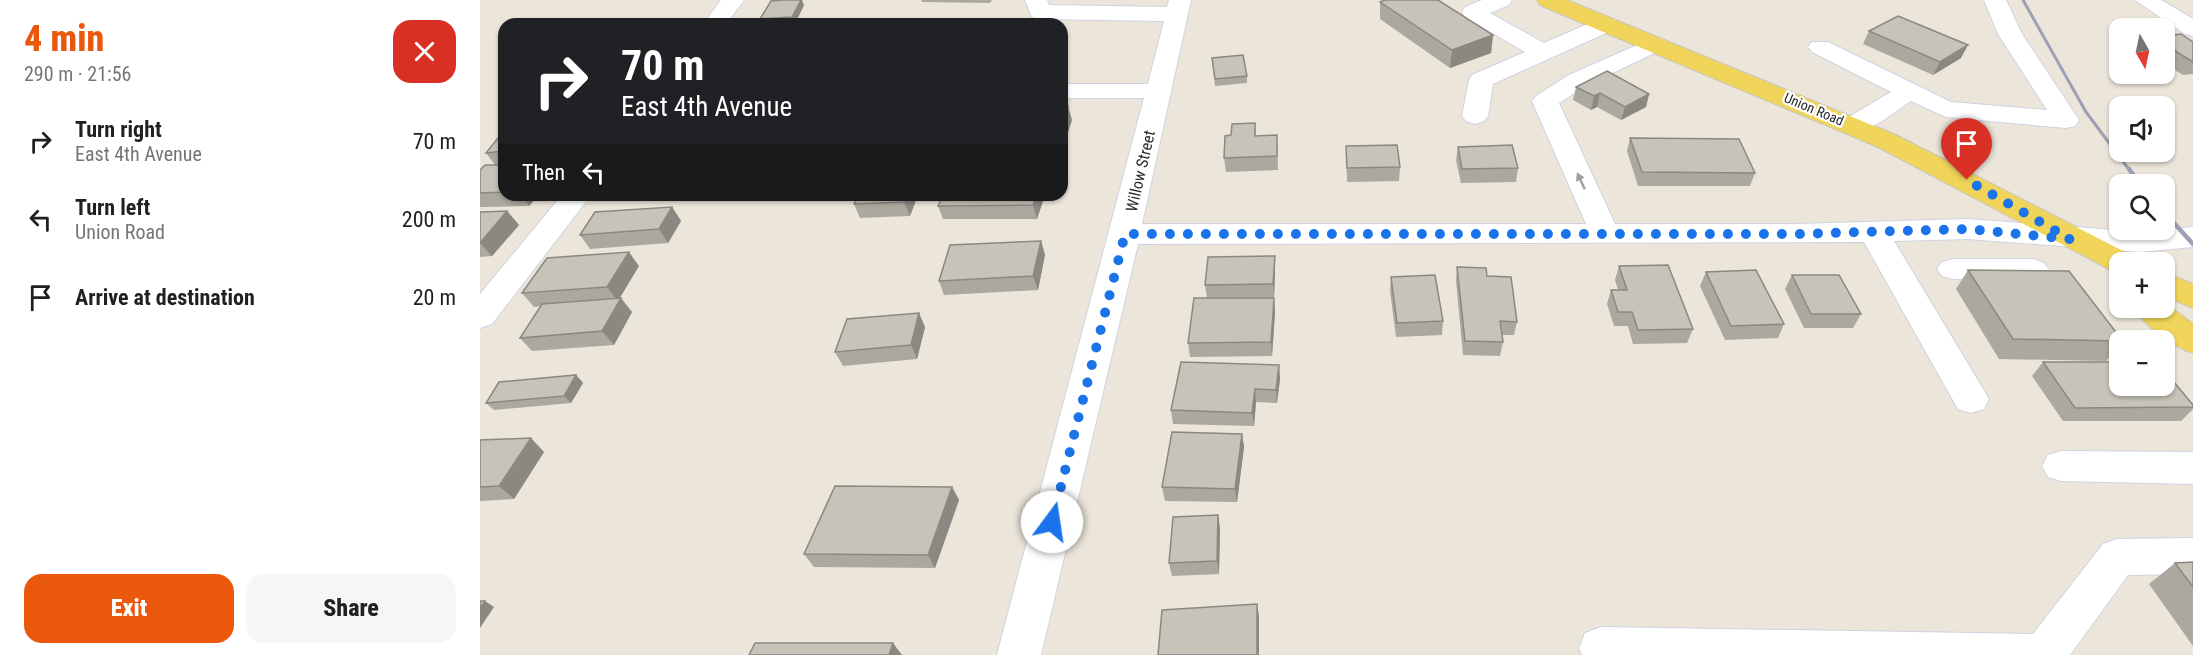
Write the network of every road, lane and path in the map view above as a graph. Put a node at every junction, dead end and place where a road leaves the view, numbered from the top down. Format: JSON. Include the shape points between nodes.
{"nodes":[{"id":1,"x":733,"y":0,"type":"edge"},
{"id":2,"x":1036,"y":0,"type":"edge"},
{"id":3,"x":1501,"y":0,"type":"edge"},
{"id":4,"x":1548,"y":0,"type":"edge"},
{"id":5,"x":1995,"y":0,"type":"edge"},
{"id":6,"x":2146,"y":0,"type":"edge"},
{"id":7,"x":1178,"y":7,"type":"edge"},
{"id":8,"x":719,"y":18,"type":"edge"},
{"id":9,"x":1607,"y":24,"type":"junction"},
{"id":10,"x":2193,"y":29,"type":"edge"},
{"id":11,"x":1655,"y":44,"type":"junction"},
{"id":12,"x":1820,"y":47,"type":"dead end"},
{"id":13,"x":1544,"y":52,"type":"junction"},
{"id":14,"x":1068,"y":91,"type":"edge"},
{"id":15,"x":1159,"y":91,"type":"junction"},
{"id":16,"x":1910,"y":91,"type":"junction"},
{"id":17,"x":1474,"y":116,"type":"dead end"},
{"id":18,"x":1853,"y":126,"type":"junction"},
{"id":19,"x":571,"y":201,"type":"edge"},
{"id":20,"x":1968,"y":229,"type":"junction"},
{"id":21,"x":1873,"y":231,"type":"junction"},
{"id":22,"x":1125,"y":234,"type":"junction"},
{"id":23,"x":1605,"y":234,"type":"junction"},
{"id":24,"x":2193,"y":237,"type":"edge"},
{"id":25,"x":2070,"y":239,"type":"junction"},
{"id":26,"x":2109,"y":257,"type":"edge"},
{"id":27,"x":1953,"y":269,"type":"dead end"},
{"id":28,"x":1994,"y":269,"type":"junction"},
{"id":29,"x":2033,"y":270,"type":"edge"},
{"id":30,"x":2109,"y":272,"type":"edge"},
{"id":31,"x":2175,"y":288,"type":"edge"},
{"id":32,"x":2193,"y":297,"type":"edge"},
{"id":33,"x":480,"y":316,"type":"edge"},
{"id":34,"x":2163,"y":318,"type":"edge"},
{"id":35,"x":2193,"y":341,"type":"edge"},
{"id":36,"x":1971,"y":399,"type":"dead end"},
{"id":37,"x":2061,"y":466,"type":"dead end"},
{"id":38,"x":2193,"y":468,"type":"edge"},
{"id":39,"x":2193,"y":556,"type":"edge"},
{"id":40,"x":1601,"y":648,"type":"dead end"},
{"id":41,"x":1019,"y":655,"type":"edge"},
{"id":42,"x":2043,"y":655,"type":"edge"}],
"edges":[{"from":1,"to":8,"type":"street"},
{"from":2,"to":7,"type":"street","via":[[1040,12]]},
{"from":3,"to":13,"type":"street","via":[[1473,12]]},
{"from":4,"to":9,"type":"main road","name":"Union Road"},
{"from":5,"to":16,"type":"street","via":[[2010,34],[2066,120],[1946,109]]},
{"from":6,"to":10,"type":"street"},
{"from":7,"to":15,"type":"street","name":"Willow Street"},
{"from":9,"to":11,"type":"main road","name":"Union Road"},
{"from":9,"to":13,"type":"street"},
{"from":11,"to":18,"type":"main road","name":"Union Road"},
{"from":23,"to":11,"type":"street","one_way":true,"via":[[1545,102],[1578,80]]},
{"from":12,"to":16,"type":"street"},
{"from":13,"to":17,"type":"street","via":[[1481,80]]},
{"from":14,"to":15,"type":"street"},
{"from":15,"to":22,"type":"street","name":"Willow Street"},
{"from":16,"to":18,"type":"street"},
{"from":18,"to":25,"type":"main road","name":"Union Road","via":[[1970,182]]},
{"from":19,"to":33,"type":"street"},
{"from":20,"to":21,"type":"street"},
{"from":20,"to":25,"type":"street"},
{"from":20,"to":28,"type":"street"},
{"from":21,"to":23,"type":"street"},
{"from":21,"to":36,"type":"street"},
{"from":22,"to":23,"type":"street"},
{"from":22,"to":41,"type":"street","name":"Willow Street"},
{"from":24,"to":25,"type":"street","via":[[2140,242]]},
{"from":25,"to":26,"type":"main road"},
{"from":25,"to":30,"type":"main road"},
{"from":27,"to":28,"type":"street"},
{"from":28,"to":29,"type":"street"},
{"from":31,"to":32,"type":"main road"},
{"from":34,"to":35,"type":"main road"},
{"from":37,"to":38,"type":"street"},
{"from":39,"to":42,"type":"street","via":[[2117,557]]},
{"from":40,"to":42,"type":"street"}]}
